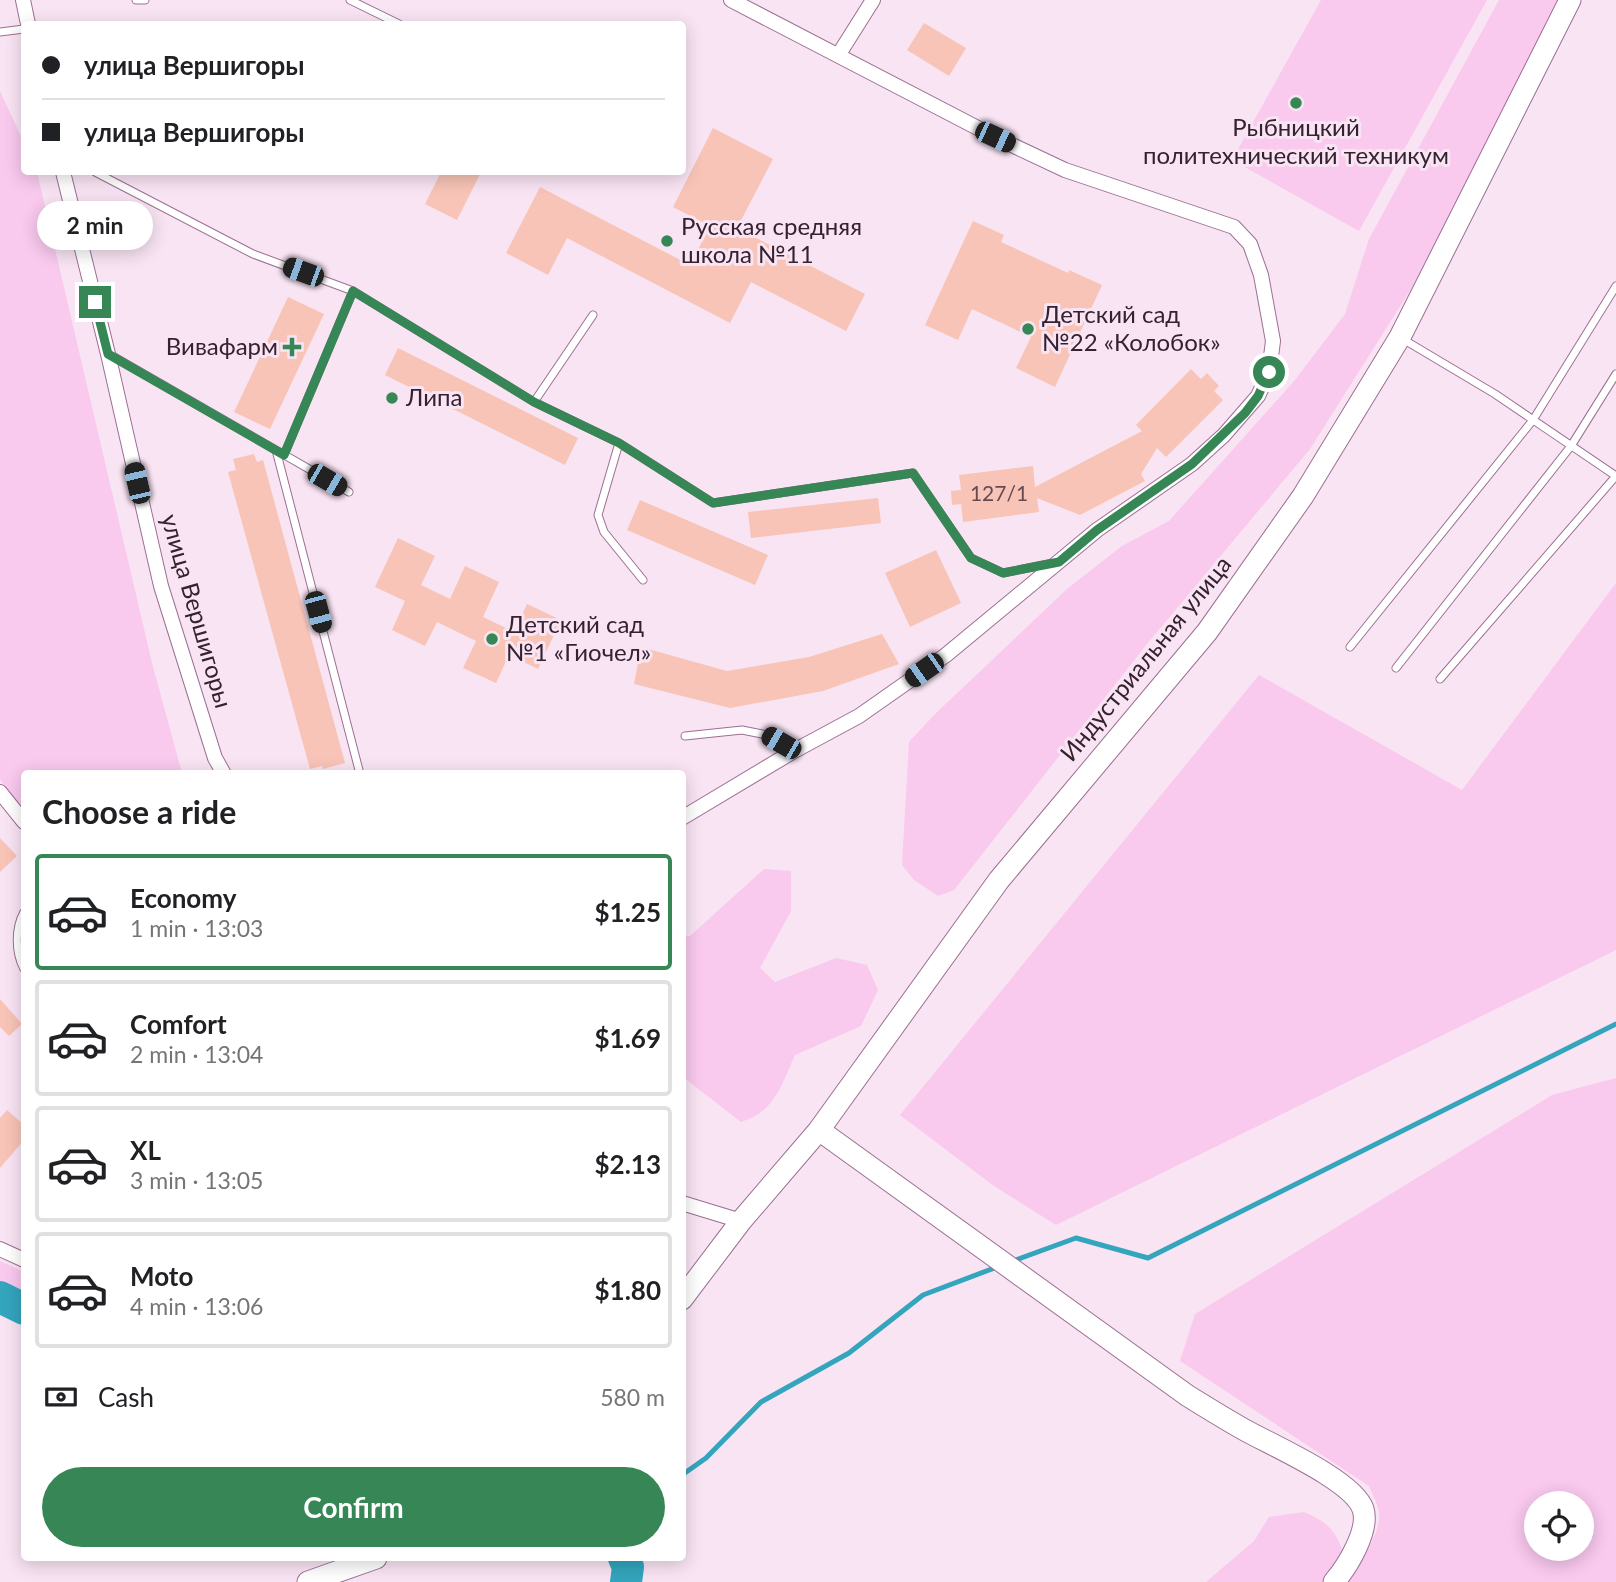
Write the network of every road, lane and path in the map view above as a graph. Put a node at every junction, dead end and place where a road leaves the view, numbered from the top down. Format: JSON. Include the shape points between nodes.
{"nodes":[{"id":1,"x":23,"y":0,"type":"edge"},
{"id":2,"x":136,"y":0,"type":"edge"},
{"id":3,"x":145,"y":0,"type":"edge"},
{"id":4,"x":350,"y":0,"type":"edge"},
{"id":5,"x":730,"y":0,"type":"edge"},
{"id":6,"x":873,"y":0,"type":"edge"},
{"id":7,"x":1570,"y":0,"type":"edge"},
{"id":8,"x":27,"y":21,"type":"edge"},
{"id":9,"x":393,"y":21,"type":"edge"},
{"id":10,"x":21,"y":29,"type":"edge"},
{"id":11,"x":0,"y":32,"type":"edge"},
{"id":12,"x":839,"y":54,"type":"junction"},
{"id":13,"x":64,"y":175,"type":"edge"},
{"id":14,"x":101,"y":175,"type":"edge"},
{"id":15,"x":1616,"y":286,"type":"edge"},
{"id":16,"x":353,"y":291,"type":"junction"},
{"id":17,"x":593,"y":315,"type":"dead end"},
{"id":18,"x":1400,"y":337,"type":"junction"},
{"id":19,"x":108,"y":354,"type":"junction"},
{"id":20,"x":1616,"y":374,"type":"edge"},
{"id":21,"x":534,"y":402,"type":"junction"},
{"id":22,"x":1533,"y":420,"type":"junction"},
{"id":23,"x":619,"y":443,"type":"junction"},
{"id":24,"x":1571,"y":446,"type":"junction"},
{"id":25,"x":276,"y":450,"type":"junction"},
{"id":26,"x":284,"y":455,"type":"junction"},
{"id":27,"x":1616,"y":476,"type":"edge"},
{"id":28,"x":349,"y":492,"type":"dead end"},
{"id":29,"x":1059,"y":562,"type":"junction"},
{"id":30,"x":643,"y":579,"type":"dead end"},
{"id":31,"x":1350,"y":647,"type":"dead end"},
{"id":32,"x":1396,"y":668,"type":"dead end"},
{"id":33,"x":1440,"y":679,"type":"dead end"},
{"id":34,"x":685,"y":736,"type":"dead end"},
{"id":35,"x":794,"y":751,"type":"junction"},
{"id":36,"x":222,"y":770,"type":"edge"},
{"id":37,"x":359,"y":770,"type":"edge"},
{"id":38,"x":0,"y":792,"type":"edge"},
{"id":39,"x":686,"y":816,"type":"edge"},
{"id":40,"x":21,"y":818,"type":"edge"},
{"id":41,"x":21,"y":923,"type":"edge"},
{"id":42,"x":21,"y":962,"type":"edge"},
{"id":43,"x":819,"y":1130,"type":"junction"},
{"id":44,"x":686,"y":1204,"type":"edge"},
{"id":45,"x":741,"y":1221,"type":"junction"},
{"id":46,"x":0,"y":1250,"type":"edge"},
{"id":47,"x":21,"y":1259,"type":"edge"},
{"id":48,"x":686,"y":1293,"type":"edge"},
{"id":49,"x":368,"y":1561,"type":"edge"},
{"id":50,"x":308,"y":1582,"type":"edge"},
{"id":51,"x":1334,"y":1582,"type":"edge"}],
"edges":[{"from":1,"to":8,"type":"street"},
{"from":2,"to":3,"type":"lane"},
{"from":4,"to":9,"type":"lane"},
{"from":5,"to":12,"type":"street"},
{"from":6,"to":12,"type":"street"},
{"from":7,"to":18,"type":"main road","name":"Индустриальная улица"},
{"from":10,"to":11,"type":"lane"},
{"from":12,"to":29,"type":"street","via":[[1065,170],[1234,227],[1250,244],[1261,275],[1273,341],[1269,372],[1258,396],[1192,464]]},
{"from":13,"to":19,"type":"street","name":"улица Вершигоры"},
{"from":14,"to":16,"type":"lane","via":[[253,254]]},
{"from":15,"to":22,"type":"lane"},
{"from":16,"to":21,"type":"lane"},
{"from":16,"to":26,"type":"lane"},
{"from":17,"to":21,"type":"lane"},
{"from":18,"to":22,"type":"lane"},
{"from":18,"to":43,"type":"main road","name":"Индустриальная улица","via":[[1303,496],[1208,632],[999,880]]},
{"from":19,"to":25,"type":"lane"},
{"from":19,"to":36,"type":"street","name":"улица Вершигоры","via":[[161,586]]},
{"from":20,"to":24,"type":"lane"},
{"from":21,"to":23,"type":"lane"},
{"from":22,"to":24,"type":"lane"},
{"from":22,"to":31,"type":"lane"},
{"from":23,"to":29,"type":"lane","via":[[713,503],[913,473],[971,558],[1003,573]]},
{"from":23,"to":30,"type":"lane","via":[[598,515],[604,532]]},
{"from":24,"to":27,"type":"lane"},
{"from":24,"to":32,"type":"lane"},
{"from":25,"to":26,"type":"lane"},
{"from":25,"to":37,"type":"lane"},
{"from":26,"to":28,"type":"lane"},
{"from":27,"to":33,"type":"lane"},
{"from":29,"to":35,"type":"street","via":[[946,655],[859,716]]},
{"from":34,"to":35,"type":"lane","via":[[742,730],[767,735]]},
{"from":35,"to":39,"type":"street"},
{"from":38,"to":40,"type":"street"},
{"from":41,"to":42,"type":"lane"},
{"from":43,"to":45,"type":"main road","name":"Индустриальная улица"},
{"from":43,"to":51,"type":"main road","via":[[1188,1396],[1322,1471],[1347,1490],[1362,1506],[1365,1518],[1345,1569]]},
{"from":44,"to":45,"type":"street"},
{"from":45,"to":48,"type":"main road","name":"Индустриальная улица"},
{"from":46,"to":47,"type":"street"},
{"from":49,"to":50,"type":"main road"}]}
